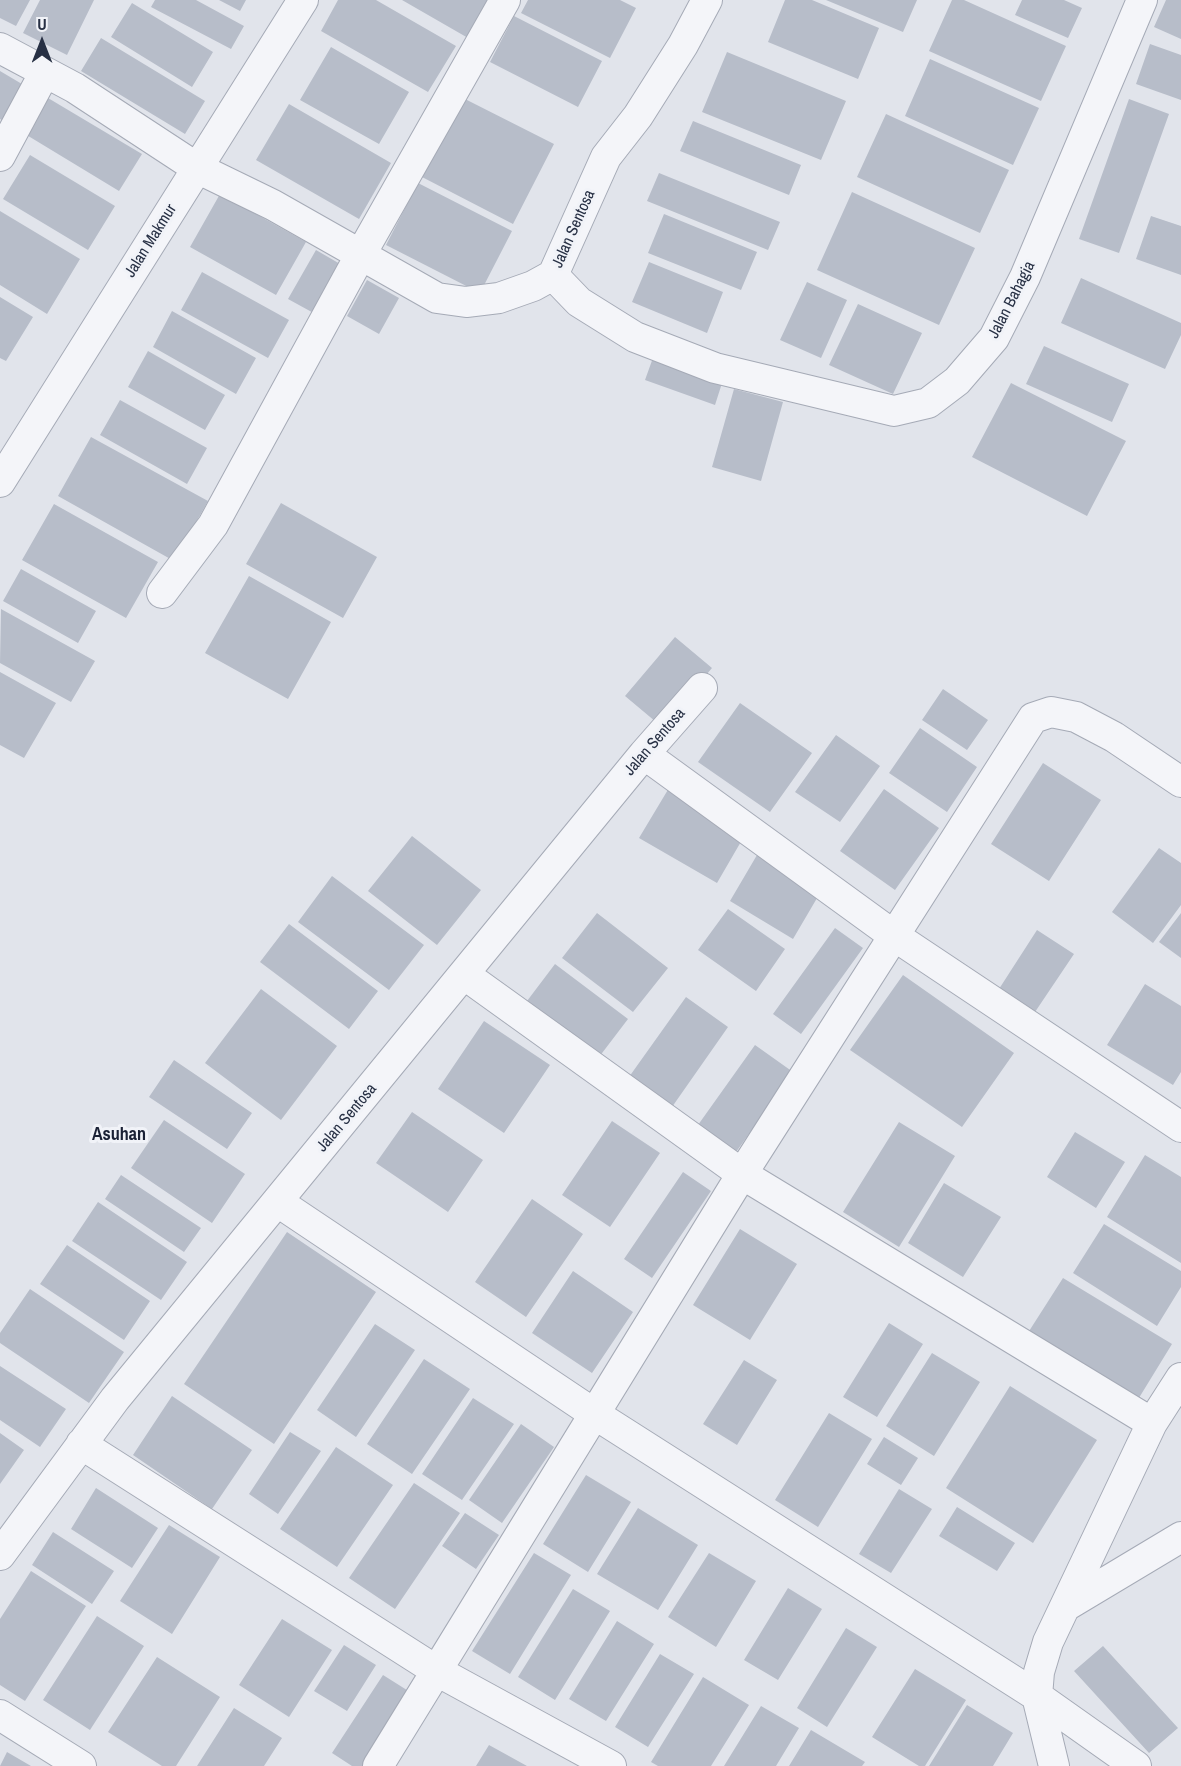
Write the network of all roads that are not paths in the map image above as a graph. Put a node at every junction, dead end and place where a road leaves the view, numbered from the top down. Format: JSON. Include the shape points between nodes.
{"nodes":[{"id":1,"x":303,"y":0,"type":"edge"},
{"id":2,"x":505,"y":0,"type":"edge"},
{"id":3,"x":707,"y":0,"type":"edge"},
{"id":4,"x":1142,"y":0,"type":"edge"},
{"id":5,"x":0,"y":48,"type":"edge"},
{"id":6,"x":45,"y":72,"type":"junction"},
{"id":7,"x":0,"y":156,"type":"edge"},
{"id":8,"x":197,"y":168,"type":"junction"},
{"id":9,"x":361,"y":254,"type":"junction"},
{"id":10,"x":553,"y":275,"type":"junction"},
{"id":11,"x":0,"y":482,"type":"edge"},
{"id":12,"x":162,"y":593,"type":"dead end"},
{"id":13,"x":702,"y":688,"type":"dead end"},
{"id":14,"x":644,"y":754,"type":"junction"},
{"id":15,"x":1181,"y":782,"type":"edge"},
{"id":16,"x":892,"y":935,"type":"junction"},
{"id":17,"x":465,"y":975,"type":"junction"},
{"id":18,"x":1181,"y":1127,"type":"edge"},
{"id":19,"x":742,"y":1174,"type":"junction"},
{"id":20,"x":278,"y":1202,"type":"junction"},
{"id":21,"x":1181,"y":1378,"type":"edge"},
{"id":22,"x":593,"y":1413,"type":"junction"},
{"id":23,"x":1152,"y":1423,"type":"junction"},
{"id":24,"x":81,"y":1444,"type":"junction"},
{"id":25,"x":1181,"y":1537,"type":"edge"},
{"id":26,"x":0,"y":1555,"type":"edge"},
{"id":27,"x":1065,"y":1606,"type":"junction"},
{"id":28,"x":437,"y":1671,"type":"junction"},
{"id":29,"x":1037,"y":1696,"type":"junction"},
{"id":30,"x":0,"y":1715,"type":"edge"},
{"id":31,"x":81,"y":1766,"type":"edge"},
{"id":32,"x":378,"y":1766,"type":"edge"},
{"id":33,"x":611,"y":1766,"type":"edge"},
{"id":34,"x":1054,"y":1766,"type":"edge"},
{"id":35,"x":1136,"y":1766,"type":"edge"}],
"edges":[{"from":1,"to":8,"type":"street","name":"Jalan Makmur"},
{"from":2,"to":9,"type":"street"},
{"from":3,"to":10,"type":"street","name":"Jalan Sentosa","via":[[638,116],[606,157]]},
{"from":4,"to":10,"type":"street","name":"Jalan Bahagia","via":[[1025,277],[994,338],[957,381],[928,403],[894,411],[715,368],[635,337],[579,302]]},
{"from":5,"to":6,"type":"street","name":"Jalan Sentosa"},
{"from":6,"to":7,"type":"street"},
{"from":6,"to":8,"type":"street","name":"Jalan Sentosa"},
{"from":8,"to":9,"type":"street","name":"Jalan Sentosa"},
{"from":8,"to":11,"type":"street","name":"Jalan Makmur"},
{"from":9,"to":10,"type":"street","name":"Jalan Sentosa","via":[[437,298],[466,302],[499,298]]},
{"from":9,"to":12,"type":"street","via":[[213,525]]},
{"from":13,"to":14,"type":"street","name":"Jalan Sentosa"},
{"from":14,"to":16,"type":"street"},
{"from":14,"to":17,"type":"street","name":"Jalan Sentosa"},
{"from":15,"to":16,"type":"street","via":[[1076,717],[1051,712],[1033,718]]},
{"from":16,"to":18,"type":"street"},
{"from":16,"to":19,"type":"street"},
{"from":17,"to":19,"type":"street"},
{"from":17,"to":20,"type":"street","name":"Jalan Sentosa"},
{"from":19,"to":22,"type":"street"},
{"from":19,"to":23,"type":"street"},
{"from":20,"to":22,"type":"street"},
{"from":20,"to":24,"type":"street","name":"Jalan Sentosa"},
{"from":21,"to":23,"type":"street"},
{"from":22,"to":28,"type":"street"},
{"from":22,"to":29,"type":"street"},
{"from":23,"to":27,"type":"street"},
{"from":24,"to":26,"type":"street","name":"Jalan Sentosa"},
{"from":24,"to":28,"type":"street"},
{"from":25,"to":27,"type":"street"},
{"from":27,"to":29,"type":"street","via":[[1048,1642]]},
{"from":28,"to":32,"type":"street"},
{"from":28,"to":33,"type":"street"},
{"from":29,"to":34,"type":"street"},
{"from":29,"to":35,"type":"street"},
{"from":30,"to":31,"type":"street"}]}
